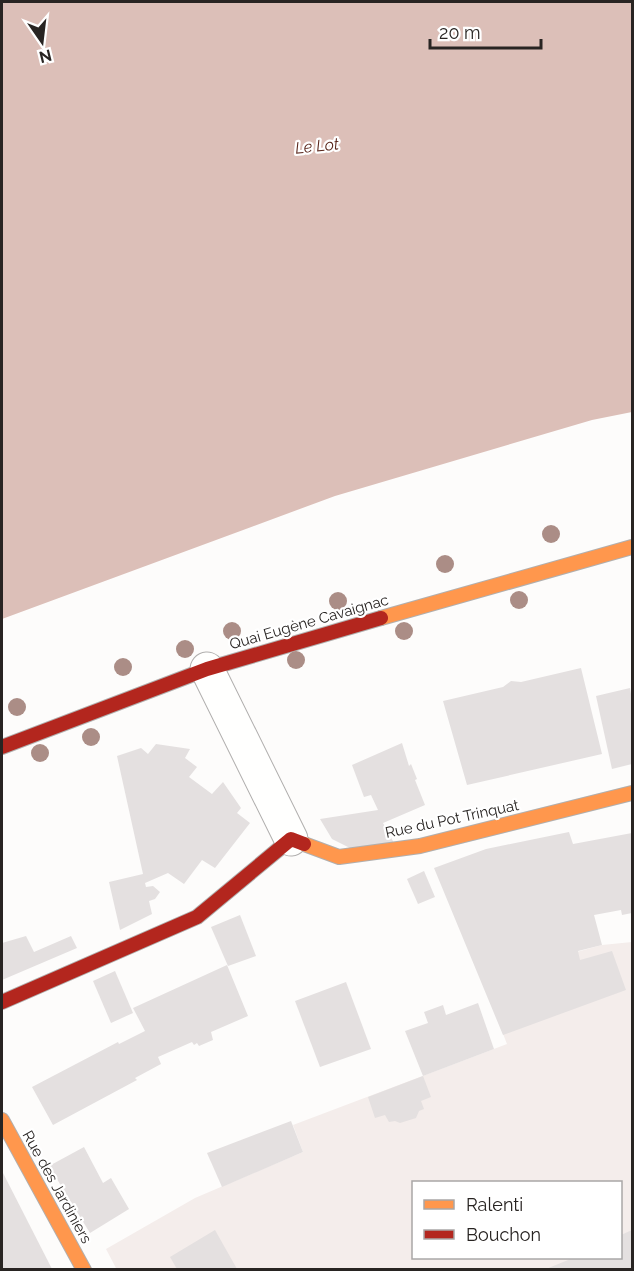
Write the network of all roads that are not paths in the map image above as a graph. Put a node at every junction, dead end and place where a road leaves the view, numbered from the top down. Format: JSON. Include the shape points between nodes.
{"nodes":[{"id":1,"x":633,"y":547,"type":"edge"},
{"id":2,"x":207,"y":669,"type":"junction"},
{"id":3,"x":2,"y":747,"type":"edge"},
{"id":4,"x":633,"y":793,"type":"edge"},
{"id":5,"x":291,"y":839,"type":"junction"},
{"id":6,"x":2,"y":1002,"type":"edge"},
{"id":7,"x":2,"y":1120,"type":"edge"},
{"id":8,"x":84,"y":1269,"type":"edge"}],
"edges":[{"from":1,"to":2,"type":"street","name":"Quai Eugène Cavaignac"},
{"from":2,"to":3,"type":"street","name":"Quai Eugène Cavaignac"},
{"from":2,"to":5,"type":"street"},
{"from":4,"to":5,"type":"street","name":"Rue du Pot Trinquat","via":[[420,846],[339,857]]},
{"from":5,"to":6,"type":"street","via":[[197,917]]},
{"from":7,"to":8,"type":"street","name":"Rue des Jardiniers"}]}
